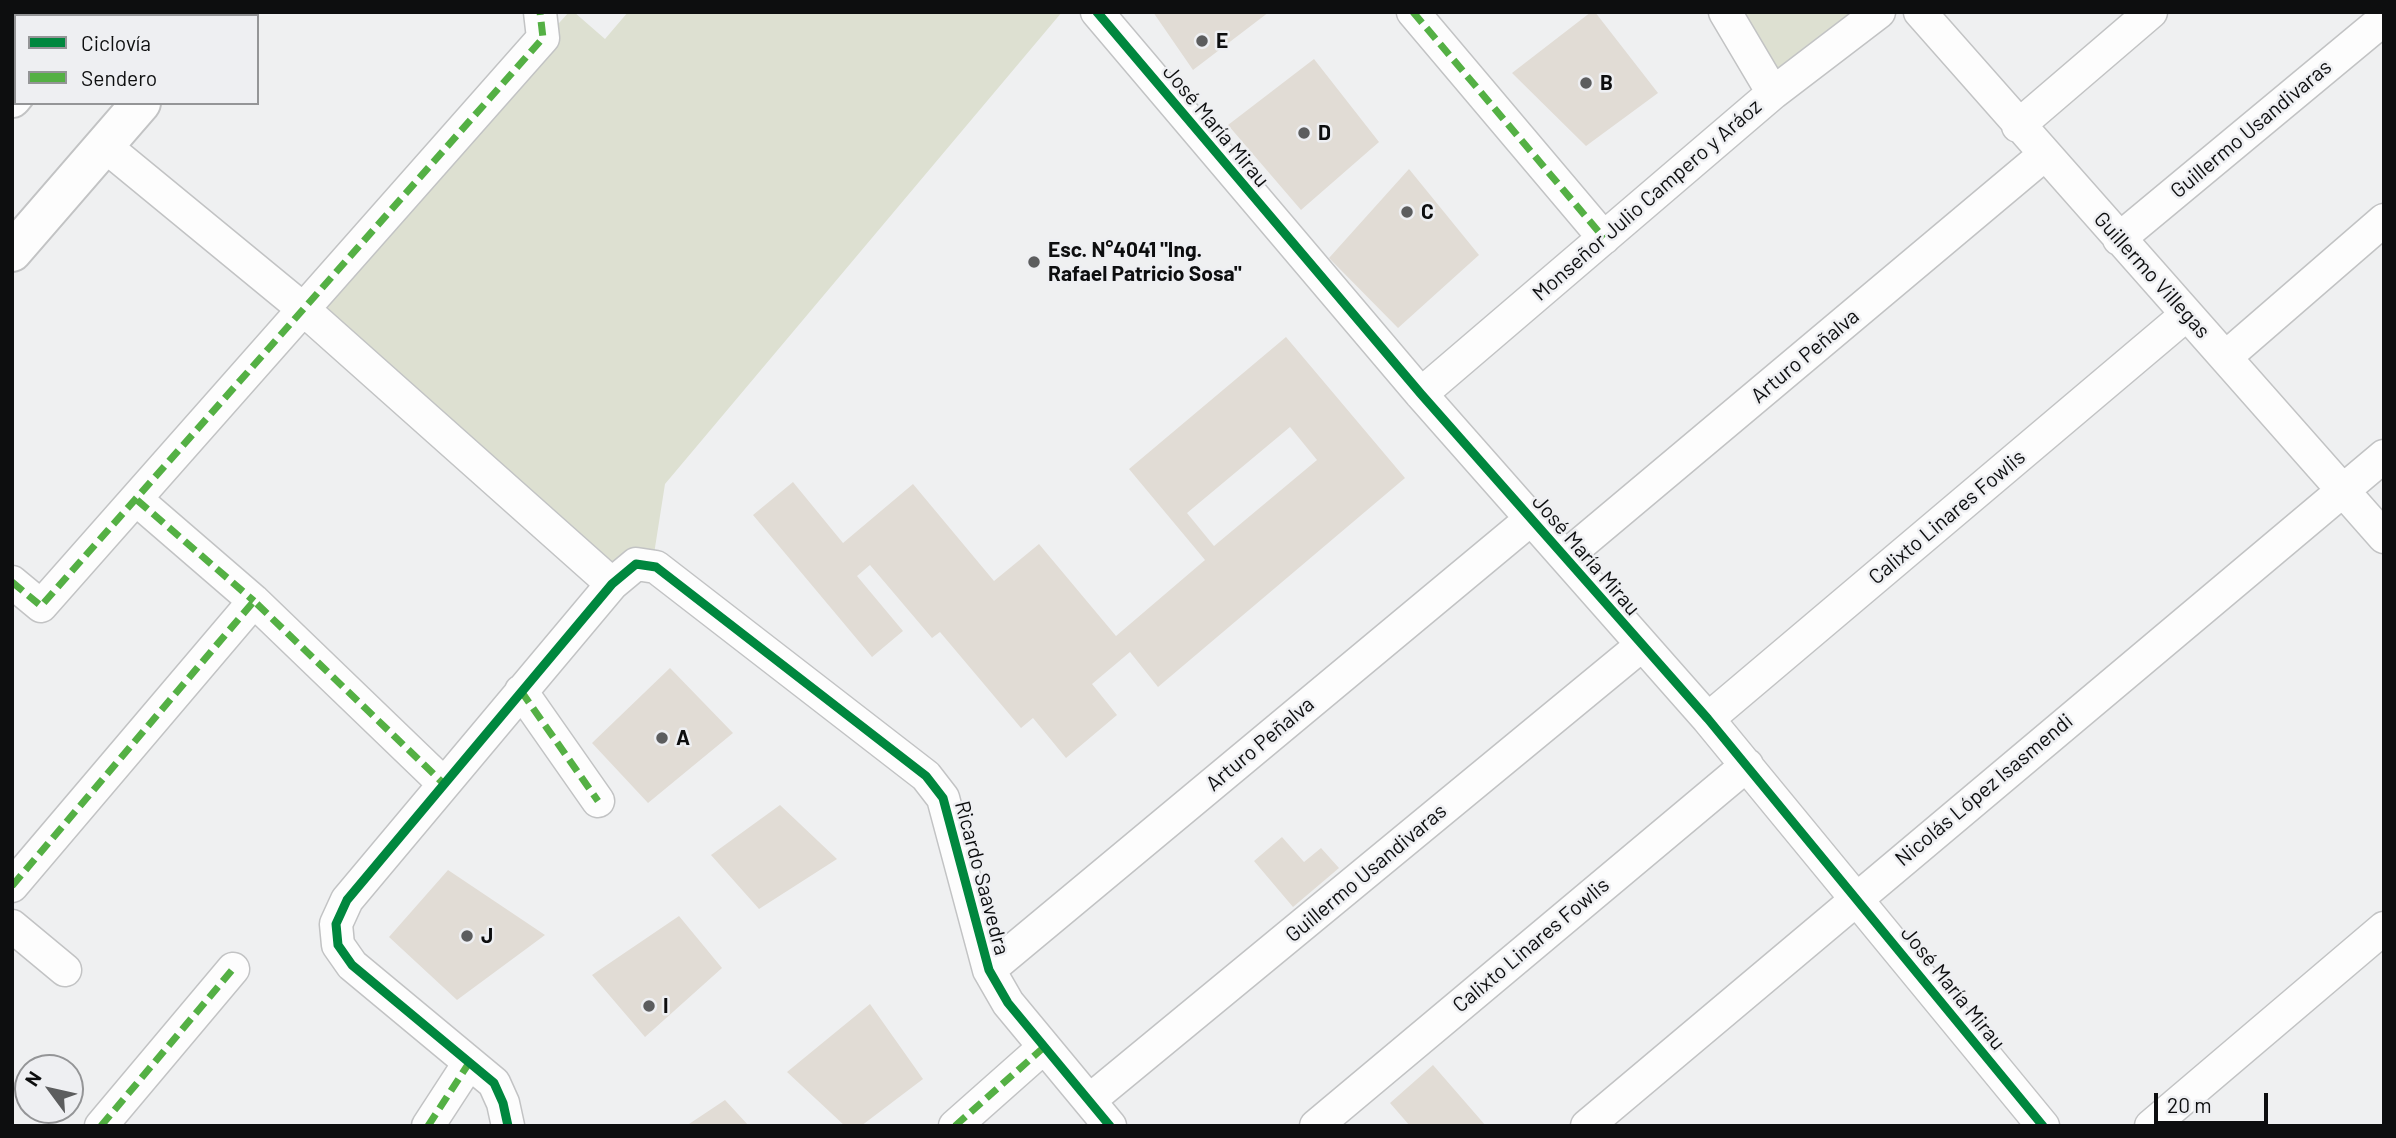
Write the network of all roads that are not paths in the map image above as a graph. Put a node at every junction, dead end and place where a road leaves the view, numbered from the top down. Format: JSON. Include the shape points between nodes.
{"nodes":[{"id":1,"x":540,"y":12,"type":"edge"},
{"id":2,"x":1097,"y":12,"type":"edge"},
{"id":3,"x":1413,"y":12,"type":"edge"},
{"id":4,"x":1725,"y":12,"type":"edge"},
{"id":5,"x":1879,"y":12,"type":"edge"},
{"id":6,"x":1920,"y":12,"type":"edge"},
{"id":7,"x":2151,"y":12,"type":"edge"},
{"id":8,"x":2384,"y":19,"type":"edge"},
{"id":9,"x":1773,"y":93,"type":"junction"},
{"id":10,"x":139,"y":105,"type":"edge"},
{"id":11,"x":2018,"y":126,"type":"junction"},
{"id":12,"x":105,"y":146,"type":"junction"},
{"id":13,"x":2044,"y":155,"type":"junction"},
{"id":14,"x":2384,"y":220,"type":"edge"},
{"id":15,"x":1604,"y":238,"type":"junction"},
{"id":16,"x":2119,"y":239,"type":"junction"},
{"id":17,"x":12,"y":252,"type":"edge"},
{"id":18,"x":302,"y":308,"type":"junction"},
{"id":19,"x":2186,"y":315,"type":"junction"},
{"id":20,"x":2227,"y":356,"type":"junction"},
{"id":21,"x":1421,"y":394,"type":"junction"},
{"id":22,"x":2384,"y":456,"type":"edge"},
{"id":23,"x":2344,"y":489,"type":"junction"},
{"id":24,"x":137,"y":500,"type":"junction"},
{"id":25,"x":1531,"y":519,"type":"junction"},
{"id":26,"x":2384,"y":537,"type":"edge"},
{"id":27,"x":1565,"y":557,"type":"junction"},
{"id":28,"x":12,"y":582,"type":"edge"},
{"id":29,"x":612,"y":583,"type":"junction"},
{"id":30,"x":254,"y":601,"type":"junction"},
{"id":31,"x":1642,"y":645,"type":"junction"},
{"id":32,"x":521,"y":691,"type":"junction"},
{"id":33,"x":1708,"y":719,"type":"junction"},
{"id":34,"x":1746,"y":765,"type":"junction"},
{"id":35,"x":444,"y":784,"type":"junction"},
{"id":36,"x":598,"y":801,"type":"dead end"},
{"id":37,"x":12,"y":886,"type":"edge"},
{"id":38,"x":1857,"y":897,"type":"junction"},
{"id":39,"x":12,"y":926,"type":"edge"},
{"id":40,"x":2384,"y":928,"type":"edge"},
{"id":41,"x":233,"y":969,"type":"dead end"},
{"id":42,"x":65,"y":970,"type":"dead end"},
{"id":43,"x":989,"y":970,"type":"junction"},
{"id":44,"x":1043,"y":1048,"type":"junction"},
{"id":45,"x":469,"y":1063,"type":"junction"},
{"id":46,"x":1090,"y":1100,"type":"junction"},
{"id":47,"x":101,"y":1126,"type":"edge"},
{"id":48,"x":428,"y":1126,"type":"edge"},
{"id":49,"x":508,"y":1126,"type":"edge"},
{"id":50,"x":956,"y":1126,"type":"edge"},
{"id":51,"x":1110,"y":1126,"type":"edge"},
{"id":52,"x":1316,"y":1126,"type":"edge"},
{"id":53,"x":1587,"y":1126,"type":"edge"},
{"id":54,"x":2043,"y":1126,"type":"edge"},
{"id":55,"x":2151,"y":1126,"type":"edge"}],
"edges":[{"from":1,"to":18,"type":"street","via":[[543,38]]},
{"from":2,"to":21,"type":"street","name":"José María Mirau"},
{"from":3,"to":15,"type":"street"},
{"from":4,"to":9,"type":"street"},
{"from":5,"to":9,"type":"street","name":"Monseñor Julio Campero y Aráoz"},
{"from":6,"to":11,"type":"street","name":"Guillermo Villegas"},
{"from":7,"to":11,"type":"street"},
{"from":8,"to":16,"type":"street","name":"Guillermo Usandivaras"},
{"from":9,"to":15,"type":"street","name":"Monseñor Julio Campero y Aráoz"},
{"from":10,"to":12,"type":"street"},
{"from":11,"to":13,"type":"street","name":"Guillermo Villegas"},
{"from":12,"to":17,"type":"street"},
{"from":12,"to":18,"type":"street"},
{"from":13,"to":16,"type":"street","name":"Guillermo Villegas"},
{"from":13,"to":27,"type":"street","name":"Arturo Peñalva"},
{"from":14,"to":20,"type":"street"},
{"from":15,"to":21,"type":"street","name":"Monseñor Julio Campero y Aráoz"},
{"from":16,"to":19,"type":"street","name":"Guillermo Villegas"},
{"from":18,"to":24,"type":"street"},
{"from":18,"to":29,"type":"street"},
{"from":19,"to":20,"type":"street","name":"Guillermo Villegas"},
{"from":19,"to":33,"type":"street","name":"Calixto Linares Fowlis"},
{"from":20,"to":23,"type":"street","name":"Guillermo Villegas"},
{"from":21,"to":25,"type":"street","name":"José María Mirau"},
{"from":22,"to":23,"type":"street","name":"Nicolás López Isasmendi"},
{"from":23,"to":26,"type":"street","name":"Guillermo Villegas"},
{"from":23,"to":38,"type":"street","name":"Nicolás López Isasmendi"},
{"from":24,"to":28,"type":"street","via":[[41,606]]},
{"from":24,"to":30,"type":"street"},
{"from":25,"to":27,"type":"street","name":"José María Mirau"},
{"from":25,"to":43,"type":"street","name":"Arturo Peñalva"},
{"from":27,"to":31,"type":"street","name":"José María Mirau"},
{"from":29,"to":32,"type":"street"},
{"from":29,"to":43,"type":"street","name":"Ricardo Saavedra","via":[[636,564],[656,567],[926,776],[943,799]]},
{"from":30,"to":35,"type":"street"},
{"from":30,"to":37,"type":"street"},
{"from":31,"to":33,"type":"street","name":"José María Mirau"},
{"from":31,"to":46,"type":"street","name":"Guillermo Usandivaras"},
{"from":32,"to":35,"type":"street"},
{"from":32,"to":36,"type":"street"},
{"from":33,"to":34,"type":"street","name":"José María Mirau"},
{"from":34,"to":38,"type":"street","name":"José María Mirau"},
{"from":34,"to":52,"type":"street","name":"Calixto Linares Fowlis"},
{"from":35,"to":45,"type":"street","via":[[346,900],[336,924],[338,946],[352,965]]},
{"from":38,"to":53,"type":"street","name":"Nicolás López Isasmendi"},
{"from":38,"to":54,"type":"street","name":"José María Mirau"},
{"from":39,"to":42,"type":"street"},
{"from":40,"to":55,"type":"street"},
{"from":41,"to":47,"type":"street"},
{"from":43,"to":44,"type":"street","name":"Ricardo Saavedra"},
{"from":44,"to":46,"type":"street","name":"Ricardo Saavedra"},
{"from":44,"to":50,"type":"street"},
{"from":45,"to":48,"type":"street"},
{"from":45,"to":49,"type":"street","via":[[494,1083]]},
{"from":46,"to":51,"type":"street","name":"Ricardo Saavedra"}]}
